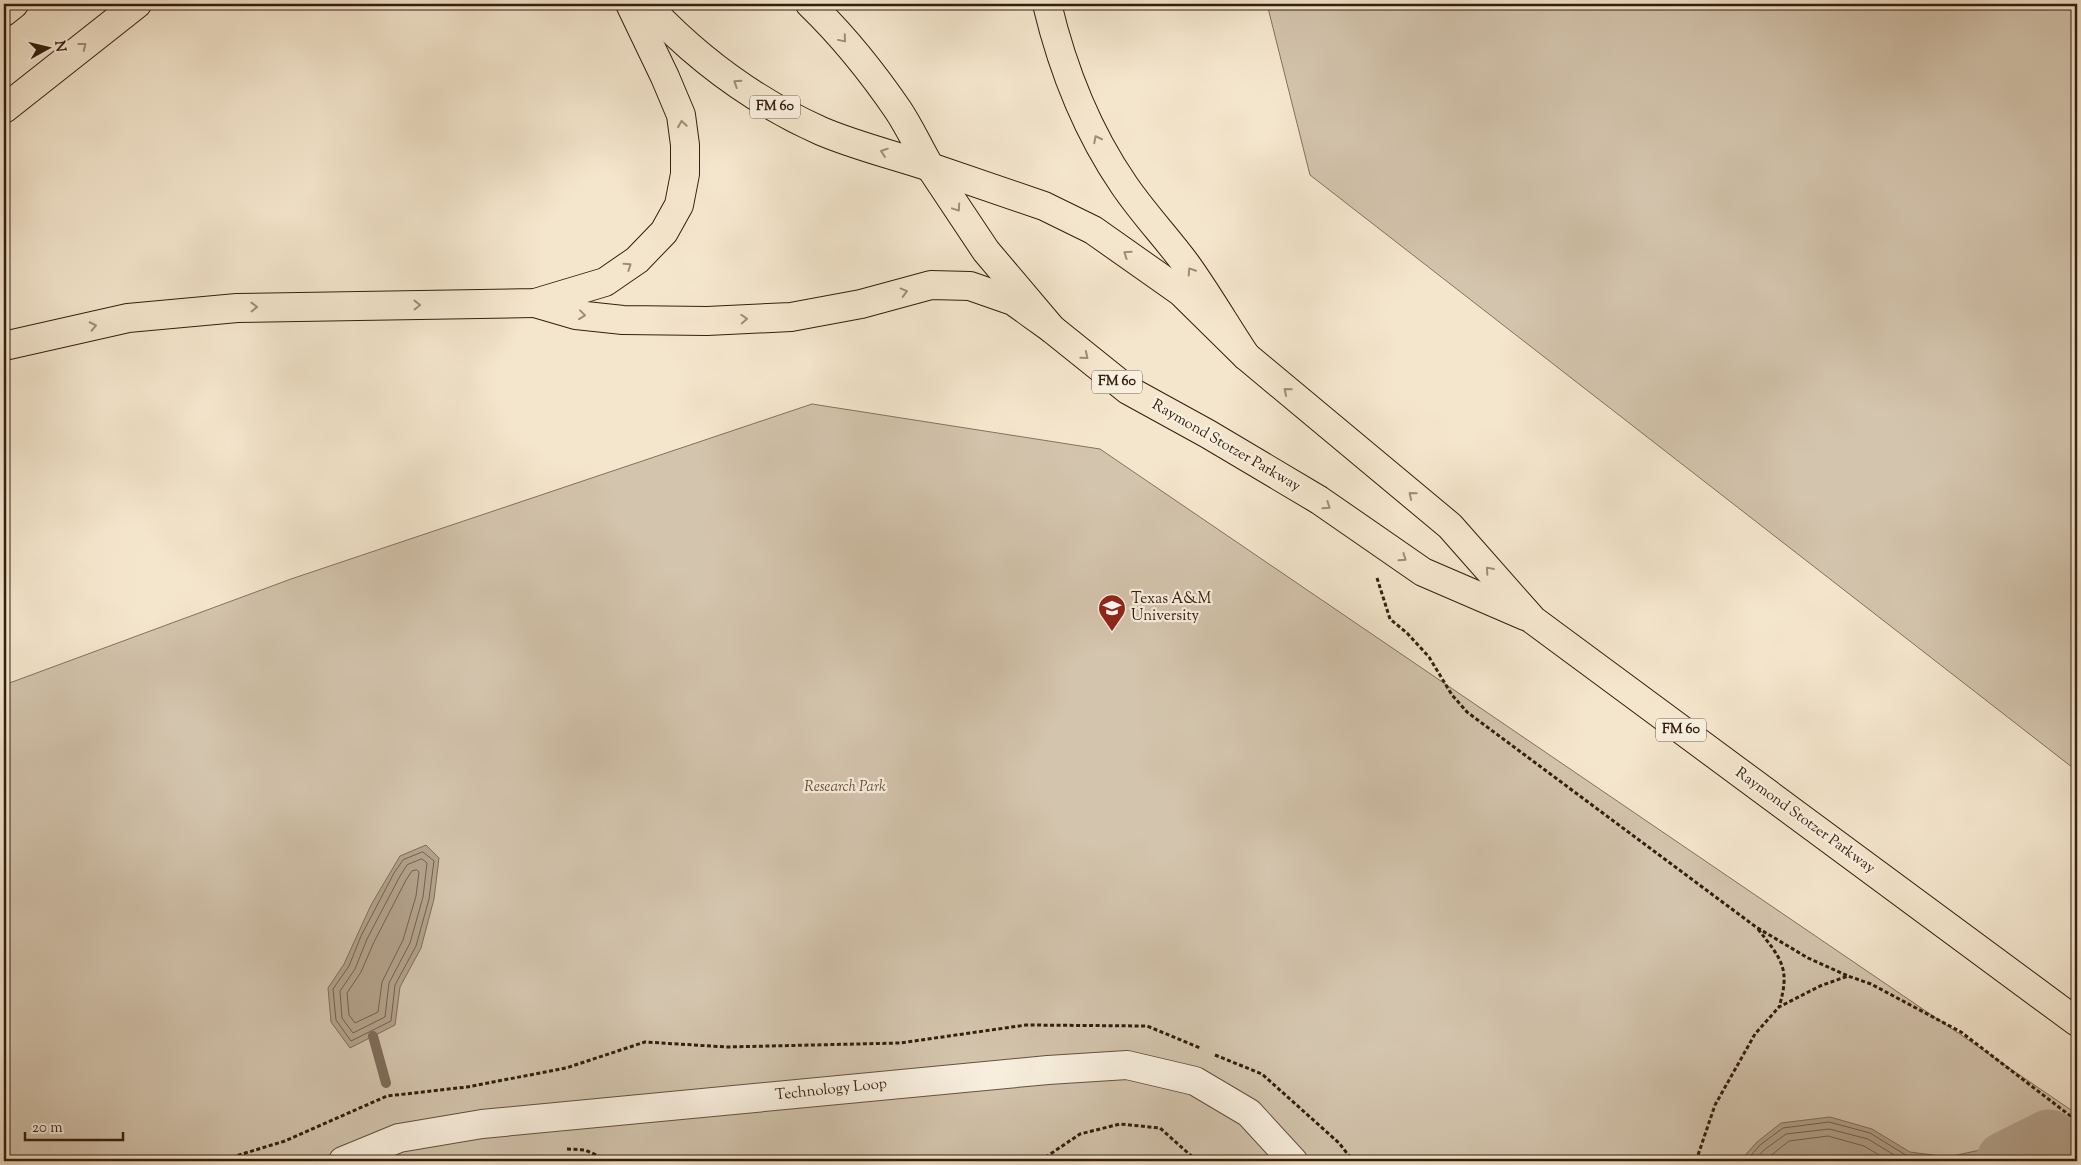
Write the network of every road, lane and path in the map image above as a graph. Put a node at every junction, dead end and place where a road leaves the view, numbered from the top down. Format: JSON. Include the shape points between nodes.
{"nodes":[{"id":1,"x":14,"y":4,"type":"edge"},
{"id":2,"x":137,"y":4,"type":"edge"},
{"id":3,"x":630,"y":4,"type":"edge"},
{"id":4,"x":646,"y":4,"type":"edge"},
{"id":5,"x":810,"y":4,"type":"edge"},
{"id":6,"x":1047,"y":4,"type":"edge"},
{"id":7,"x":4,"y":12,"type":"edge"},
{"id":8,"x":4,"y":109,"type":"edge"},
{"id":9,"x":930,"y":167,"type":"junction"},
{"id":10,"x":535,"y":303,"type":"junction"},
{"id":11,"x":1052,"y":329,"type":"junction"},
{"id":12,"x":4,"y":346,"type":"edge"},
{"id":13,"x":1246,"y":356,"type":"junction"},
{"id":14,"x":1390,"y":619,"type":"dead end"},
{"id":15,"x":1533,"y":620,"type":"junction"},
{"id":16,"x":1756,"y":927,"type":"junction"},
{"id":17,"x":1848,"y":976,"type":"junction"},
{"id":18,"x":1779,"y":1007,"type":"junction"},
{"id":19,"x":2077,"y":1022,"type":"edge"},
{"id":20,"x":2077,"y":1121,"type":"edge"},
{"id":21,"x":566,"y":1148,"type":"dead end"},
{"id":22,"x":343,"y":1161,"type":"edge"},
{"id":23,"x":610,"y":1161,"type":"edge"},
{"id":24,"x":1040,"y":1161,"type":"edge"},
{"id":25,"x":1197,"y":1161,"type":"edge"},
{"id":26,"x":1293,"y":1161,"type":"edge"},
{"id":27,"x":1696,"y":1161,"type":"edge"}],
"edges":[{"from":1,"to":7,"type":"main road"},
{"from":8,"to":2,"type":"main road","one_way":true},
{"from":10,"to":3,"type":"main road","one_way":true,"via":[[605,282],[629,266],[664,232],[679,205],[685,145],[681,115]]},
{"from":9,"to":4,"type":"main road","name":"Raymond Stotzer Parkway","number":"FM 60","one_way":true,"via":[[822,131],[770,105],[711,66]]},
{"from":5,"to":9,"type":"main road","name":"Raymond Stotzer Parkway","number":"FM 60","one_way":true,"via":[[858,56],[898,111]]},
{"from":13,"to":6,"type":"main road","one_way":true,"via":[[1186,264],[1124,186],[1098,142],[1075,94]]},
{"from":9,"to":11,"type":"main road","name":"Raymond Stotzer Parkway","number":"FM 60","one_way":true,"via":[[986,251]]},
{"from":13,"to":9,"type":"main road","name":"Raymond Stotzer Parkway","number":"FM 60","one_way":true,"via":[[1181,292],[1093,230],[1044,206]]},
{"from":10,"to":11,"type":"main road","one_way":true,"via":[[576,315],[623,320],[707,321],[791,317],[861,304],[931,285],[970,286],[1013,300]]},
{"from":12,"to":10,"type":"main road","one_way":true,"via":[[128,318],[237,308]]},
{"from":11,"to":15,"type":"main road","name":"Raymond Stotzer Parkway","number":"FM 60","one_way":true,"via":[[1128,390],[1319,500],[1423,572]]},
{"from":15,"to":13,"type":"main road","name":"Raymond Stotzer Parkway","number":"FM 60","one_way":true,"via":[[1450,526]]},
{"from":14,"to":16,"type":"path","via":[[1429,657],[1452,695],[1467,712]]},
{"from":15,"to":19,"type":"main road","name":"Raymond Stotzer Parkway","number":"FM 60"},
{"from":16,"to":17,"type":"path","via":[[1808,958]]},
{"from":16,"to":18,"type":"path","via":[[1784,968],[1785,987]]},
{"from":17,"to":18,"type":"path"},
{"from":17,"to":20,"type":"path","via":[[1871,984],[1961,1032]]},
{"from":18,"to":27,"type":"path","via":[[1754,1034],[1741,1056],[1715,1105]]},
{"from":21,"to":23,"type":"path","via":[[585,1150]]},
{"from":22,"to":26,"type":"street","name":"Technology Loop","via":[[399,1138],[482,1124],[1127,1065],[1195,1081],[1249,1113]]},
{"from":24,"to":25,"type":"path","via":[[1080,1134],[1120,1124],[1160,1128]]}]}
